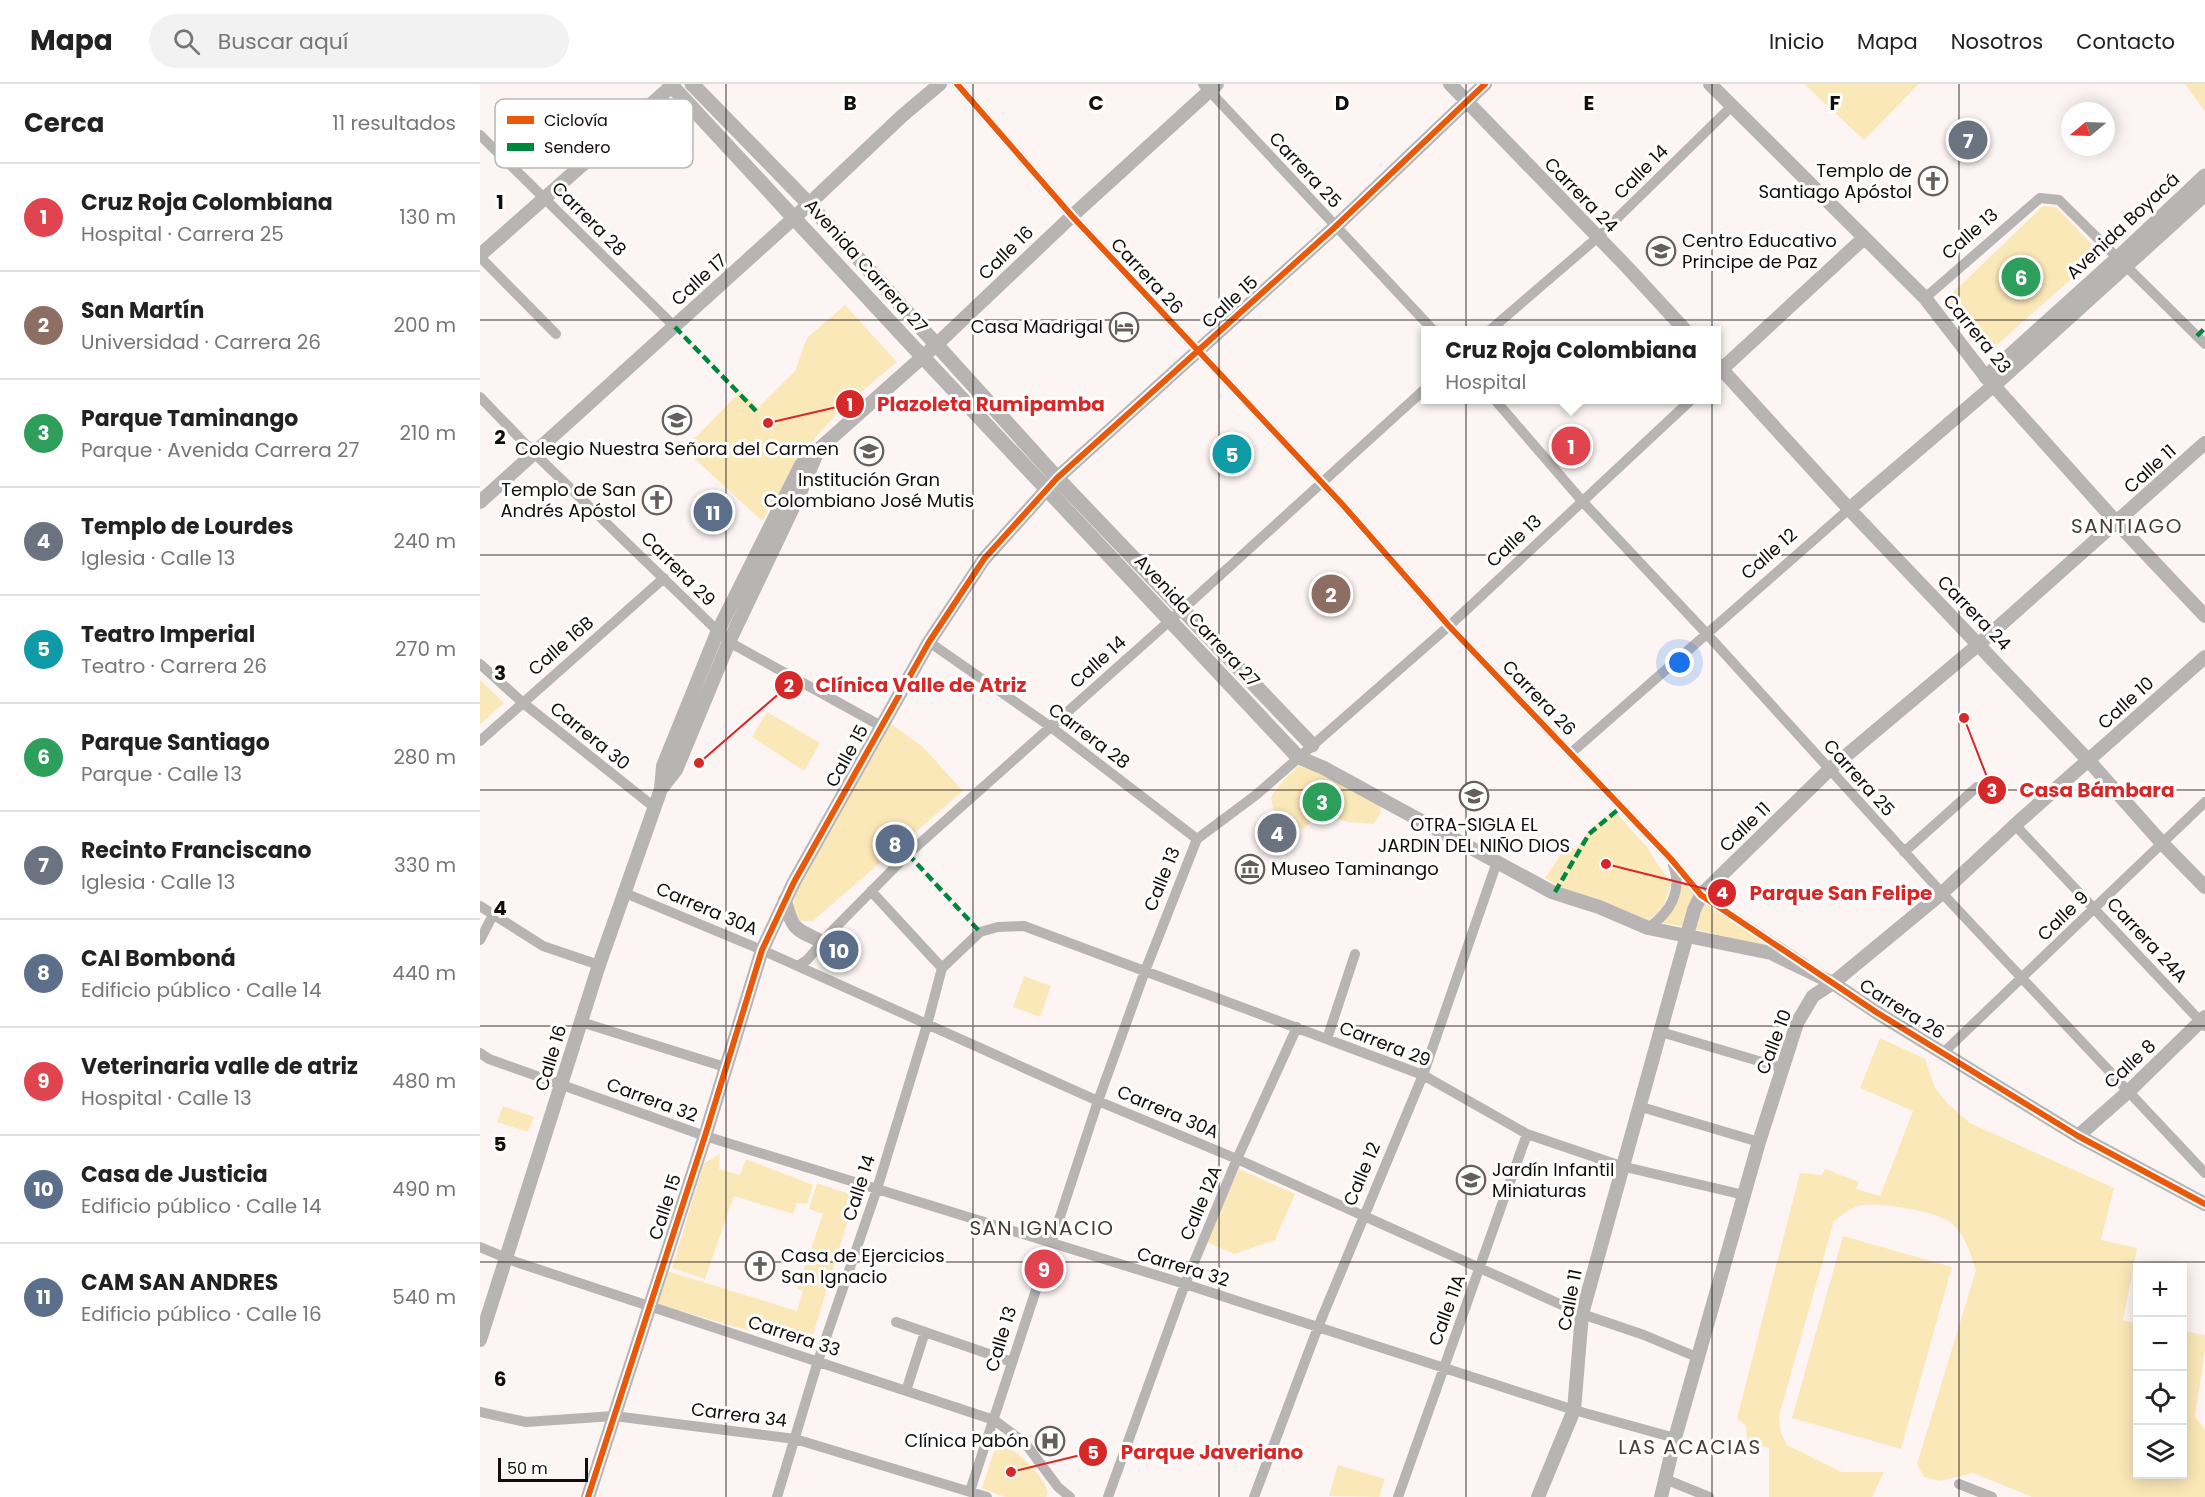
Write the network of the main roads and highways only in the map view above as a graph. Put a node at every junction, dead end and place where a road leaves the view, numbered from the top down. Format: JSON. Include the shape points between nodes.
{"nodes":[{"id":1,"x":693,"y":84,"type":"edge"},
{"id":2,"x":672,"y":85,"type":"edge"},
{"id":3,"x":685,"y":99,"type":"edge"},
{"id":4,"x":693,"y":108,"type":"edge"},
{"id":5,"x":2205,"y":176,"type":"edge"},
{"id":6,"x":2205,"y":194,"type":"edge"},
{"id":7,"x":2123,"y":262,"type":"junction"},
{"id":8,"x":1990,"y":381,"type":"road end"},
{"id":9,"x":1053,"y":484,"type":"junction"},
{"id":10,"x":1312,"y":746,"type":"road end"},
{"id":11,"x":1298,"y":757,"type":"road end"}],
"edges":[{"from":1,"to":9,"type":"main road","name":"Avenida Carrera 27","via":[[809,204],[936,345]]},
{"from":2,"to":3,"type":"main road","name":"Avenida Carrera 27"},
{"from":4,"to":9,"type":"main road","name":"Avenida Carrera 27","via":[[922,357]]},
{"from":5,"to":7,"type":"main road","name":"Avenida Boyacá"},
{"from":6,"to":7,"type":"main road","name":"Avenida Boyacá"},
{"from":7,"to":8,"type":"main road","name":"Avenida Boyacá"},
{"from":9,"to":10,"type":"main road","name":"Avenida Carrera 27","via":[[1183,609]]},
{"from":9,"to":11,"type":"main road","name":"Avenida Carrera 27","via":[[1169,621]]}]}
